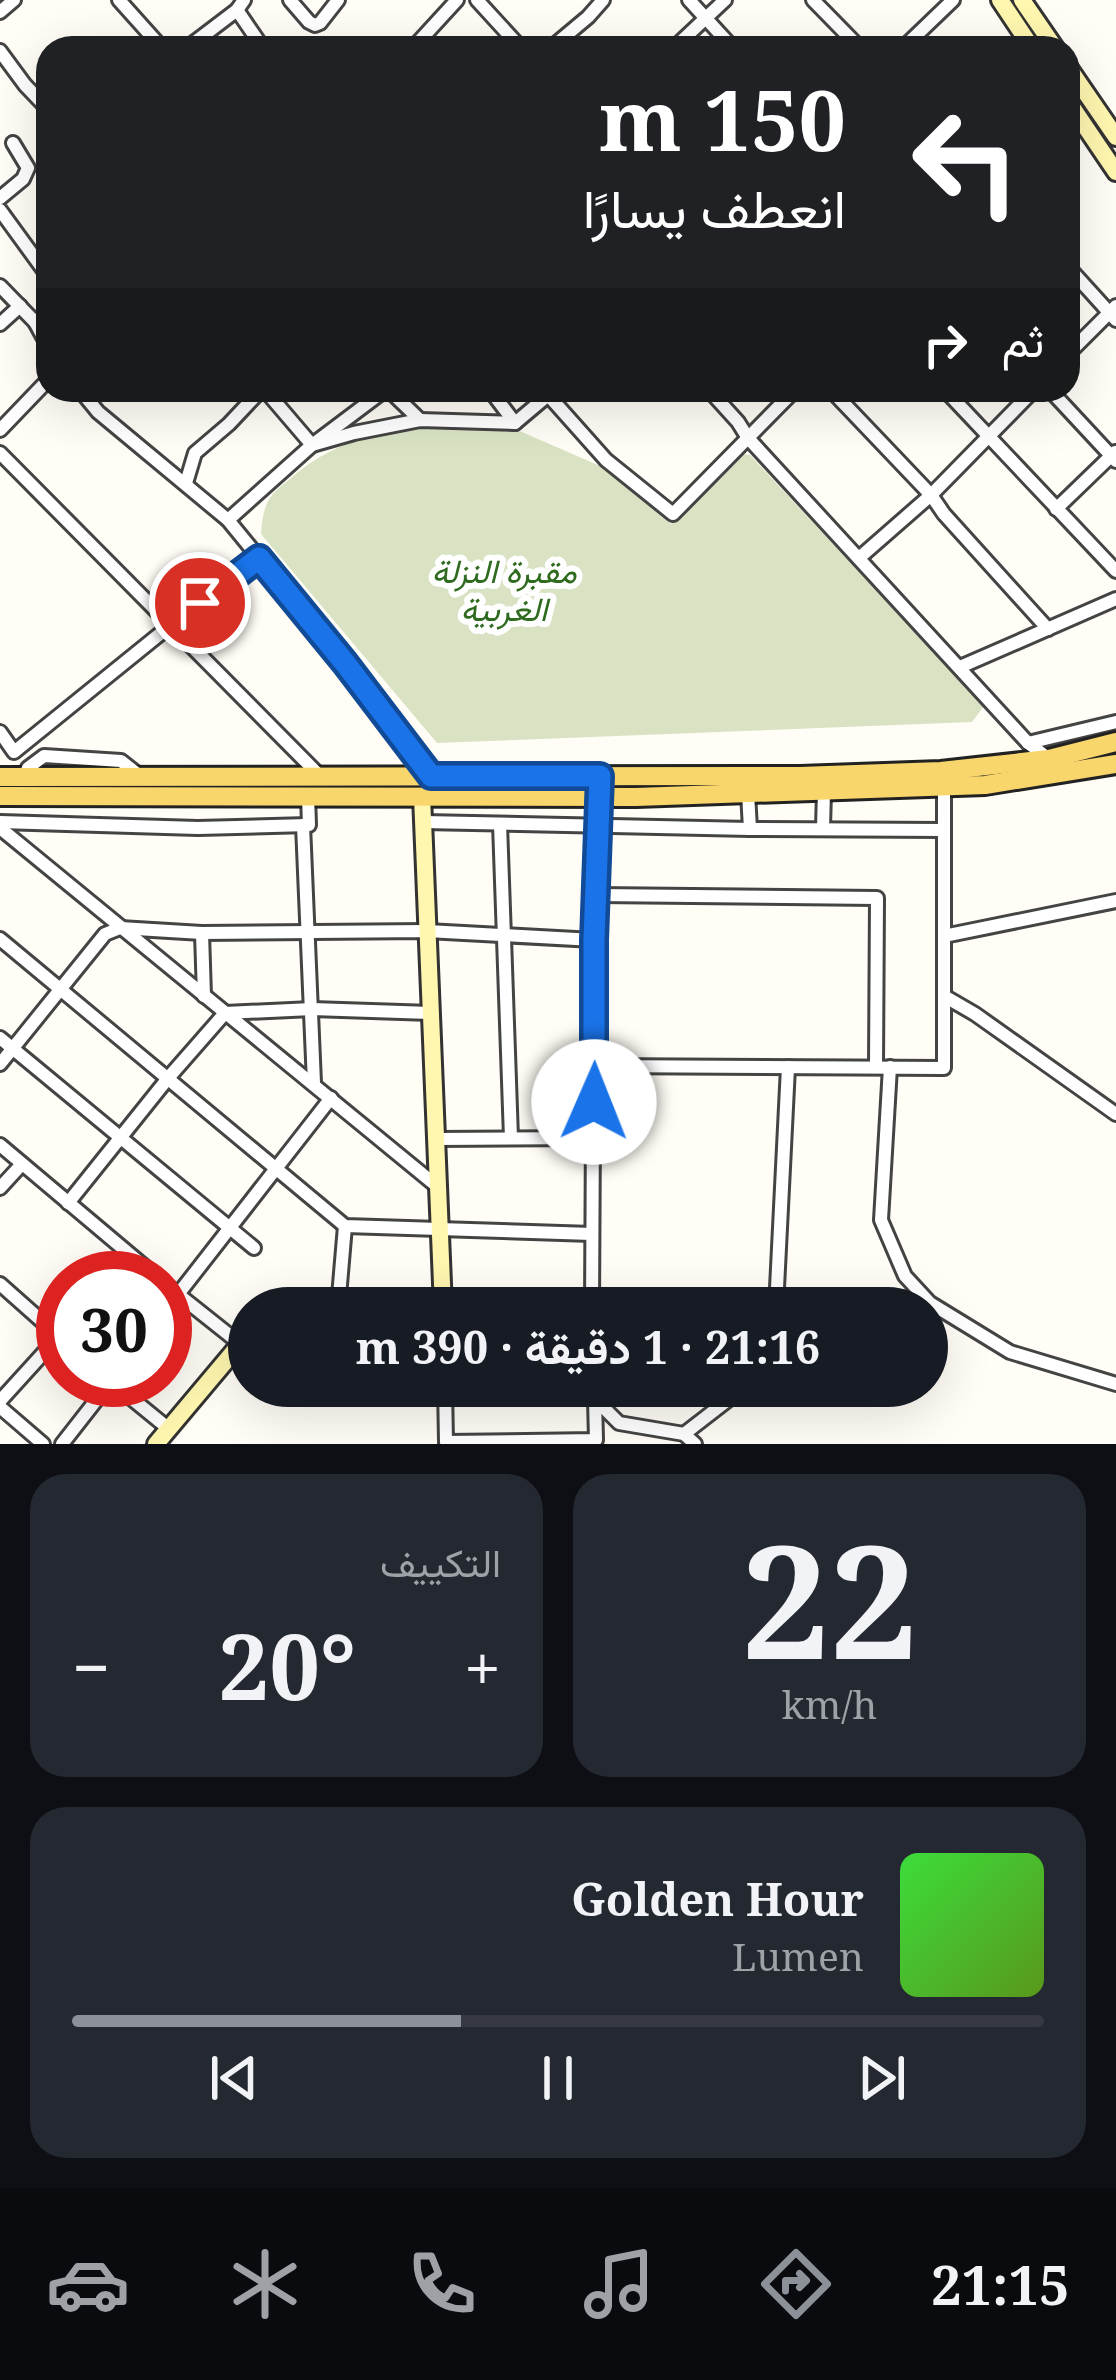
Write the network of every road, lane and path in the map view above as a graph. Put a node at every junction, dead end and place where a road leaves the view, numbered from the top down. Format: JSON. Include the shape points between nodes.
{"nodes":[{"id":1,"x":14,"y":0,"type":"edge"},
{"id":2,"x":118,"y":0,"type":"edge"},
{"id":3,"x":290,"y":0,"type":"edge"},
{"id":4,"x":338,"y":0,"type":"edge"},
{"id":5,"x":457,"y":0,"type":"edge"},
{"id":6,"x":477,"y":0,"type":"edge"},
{"id":7,"x":603,"y":0,"type":"edge"},
{"id":8,"x":688,"y":0,"type":"edge"},
{"id":9,"x":725,"y":0,"type":"edge"},
{"id":10,"x":813,"y":0,"type":"edge"},
{"id":11,"x":1022,"y":0,"type":"edge"},
{"id":12,"x":1004,"y":2,"type":"edge"},
{"id":13,"x":943,"y":3,"type":"edge"},
{"id":14,"x":240,"y":5,"type":"edge"},
{"id":15,"x":0,"y":12,"type":"edge"},
{"id":16,"x":706,"y":19,"type":"junction"},
{"id":17,"x":151,"y":36,"type":"edge"},
{"id":18,"x":202,"y":36,"type":"edge"},
{"id":19,"x":257,"y":36,"type":"edge"},
{"id":20,"x":424,"y":36,"type":"edge"},
{"id":21,"x":510,"y":36,"type":"edge"},
{"id":22,"x":565,"y":36,"type":"edge"},
{"id":23,"x":687,"y":36,"type":"edge"},
{"id":24,"x":722,"y":36,"type":"edge"},
{"id":25,"x":848,"y":36,"type":"edge"},
{"id":26,"x":914,"y":36,"type":"edge"},
{"id":27,"x":1025,"y":36,"type":"edge"},
{"id":28,"x":1047,"y":36,"type":"edge"},
{"id":29,"x":0,"y":51,"type":"edge"},
{"id":30,"x":1080,"y":84,"type":"edge"},
{"id":31,"x":36,"y":96,"type":"edge"},
{"id":32,"x":1080,"y":123,"type":"edge"},
{"id":33,"x":1116,"y":137,"type":"edge"},
{"id":34,"x":13,"y":143,"type":"dead end"},
{"id":35,"x":1116,"y":172,"type":"edge"},
{"id":36,"x":0,"y":198,"type":"edge"},
{"id":37,"x":0,"y":210,"type":"edge"},
{"id":38,"x":36,"y":260,"type":"edge"},
{"id":39,"x":1080,"y":278,"type":"edge"},
{"id":40,"x":0,"y":286,"type":"edge"},
{"id":41,"x":20,"y":306,"type":"junction"},
{"id":42,"x":1114,"y":312,"type":"edge"},
{"id":43,"x":35,"y":322,"type":"edge"},
{"id":44,"x":0,"y":324,"type":"edge"},
{"id":45,"x":1080,"y":343,"type":"edge"},
{"id":46,"x":36,"y":392,"type":"edge"},
{"id":47,"x":90,"y":402,"type":"edge"},
{"id":48,"x":251,"y":402,"type":"edge"},
{"id":49,"x":274,"y":402,"type":"edge"},
{"id":50,"x":371,"y":402,"type":"edge"},
{"id":51,"x":400,"y":402,"type":"edge"},
{"id":52,"x":499,"y":402,"type":"edge"},
{"id":53,"x":541,"y":402,"type":"edge"},
{"id":54,"x":559,"y":402,"type":"edge"},
{"id":55,"x":720,"y":402,"type":"edge"},
{"id":56,"x":783,"y":402,"type":"edge"},
{"id":57,"x":842,"y":402,"type":"edge"},
{"id":58,"x":956,"y":402,"type":"edge"},
{"id":59,"x":1022,"y":402,"type":"edge"},
{"id":60,"x":1062,"y":402,"type":"edge"},
{"id":61,"x":419,"y":420,"type":"junction"},
{"id":62,"x":515,"y":423,"type":"junction"},
{"id":63,"x":0,"y":430,"type":"edge"},
{"id":64,"x":988,"y":435,"type":"junction"},
{"id":65,"x":748,"y":438,"type":"junction"},
{"id":66,"x":312,"y":446,"type":"junction"},
{"id":67,"x":0,"y":453,"type":"edge"},
{"id":68,"x":1114,"y":456,"type":"edge"},
{"id":69,"x":186,"y":483,"type":"junction"},
{"id":70,"x":931,"y":495,"type":"junction"},
{"id":71,"x":1056,"y":509,"type":"junction"},
{"id":72,"x":228,"y":520,"type":"junction"},
{"id":73,"x":259,"y":558,"type":"junction"},
{"id":74,"x":860,"y":558,"type":"junction"},
{"id":75,"x":1116,"y":571,"type":"edge"},
{"id":76,"x":1116,"y":599,"type":"edge"},
{"id":77,"x":171,"y":626,"type":"junction"},
{"id":78,"x":1048,"y":629,"type":"junction"},
{"id":79,"x":960,"y":667,"type":"junction"},
{"id":80,"x":1116,"y":722,"type":"edge"},
{"id":81,"x":0,"y":732,"type":"edge"},
{"id":82,"x":1102,"y":739,"type":"edge"},
{"id":83,"x":1028,"y":743,"type":"junction"},
{"id":84,"x":14,"y":752,"type":"junction"},
{"id":85,"x":1049,"y":759,"type":"junction"},
{"id":86,"x":1108,"y":766,"type":"edge"},
{"id":87,"x":26,"y":772,"type":"junction"},
{"id":88,"x":320,"y":776,"type":"junction"},
{"id":89,"x":431,"y":776,"type":"junction"},
{"id":90,"x":600,"y":776,"type":"junction"},
{"id":91,"x":0,"y":777,"type":"edge"},
{"id":92,"x":944,"y":787,"type":"junction"},
{"id":93,"x":824,"y":790,"type":"junction"},
{"id":94,"x":748,"y":793,"type":"junction"},
{"id":95,"x":0,"y":796,"type":"edge"},
{"id":96,"x":308,"y":796,"type":"junction"},
{"id":97,"x":422,"y":796,"type":"junction"},
{"id":98,"x":600,"y":797,"type":"junction"},
{"id":99,"x":423,"y":822,"type":"junction"},
{"id":100,"x":500,"y":824,"type":"junction"},
{"id":101,"x":0,"y":825,"type":"edge"},
{"id":102,"x":303,"y":825,"type":"junction"},
{"id":103,"x":599,"y":826,"type":"junction"},
{"id":104,"x":823,"y":828,"type":"junction"},
{"id":105,"x":750,"y":830,"type":"junction"},
{"id":106,"x":944,"y":830,"type":"junction"},
{"id":107,"x":597,"y":895,"type":"junction"},
{"id":108,"x":1116,"y":901,"type":"edge"},
{"id":109,"x":120,"y":928,"type":"junction"},
{"id":110,"x":309,"y":931,"type":"junction"},
{"id":111,"x":428,"y":931,"type":"junction"},
{"id":112,"x":202,"y":933,"type":"junction"},
{"id":113,"x":506,"y":935,"type":"junction"},
{"id":114,"x":944,"y":936,"type":"junction"},
{"id":115,"x":0,"y":939,"type":"edge"},
{"id":116,"x":594,"y":940,"type":"junction"},
{"id":117,"x":62,"y":989,"type":"junction"},
{"id":118,"x":204,"y":996,"type":"junction"},
{"id":119,"x":944,"y":996,"type":"junction"},
{"id":120,"x":312,"y":1009,"type":"junction"},
{"id":121,"x":225,"y":1012,"type":"junction"},
{"id":122,"x":431,"y":1013,"type":"junction"},
{"id":123,"x":0,"y":1038,"type":"edge"},
{"id":124,"x":13,"y":1049,"type":"junction"},
{"id":125,"x":0,"y":1064,"type":"edge"},
{"id":126,"x":595,"y":1066,"type":"junction"},
{"id":127,"x":788,"y":1066,"type":"junction"},
{"id":128,"x":883,"y":1067,"type":"junction"},
{"id":129,"x":169,"y":1077,"type":"junction"},
{"id":130,"x":314,"y":1083,"type":"junction"},
{"id":131,"x":331,"y":1098,"type":"junction"},
{"id":132,"x":1116,"y":1114,"type":"edge"},
{"id":133,"x":120,"y":1136,"type":"junction"},
{"id":134,"x":436,"y":1138,"type":"junction"},
{"id":135,"x":511,"y":1138,"type":"junction"},
{"id":136,"x":593,"y":1138,"type":"junction"},
{"id":137,"x":0,"y":1145,"type":"edge"},
{"id":138,"x":22,"y":1164,"type":"junction"},
{"id":139,"x":275,"y":1169,"type":"junction"},
{"id":140,"x":438,"y":1187,"type":"junction"},
{"id":141,"x":0,"y":1188,"type":"edge"},
{"id":142,"x":68,"y":1202,"type":"junction"},
{"id":143,"x":345,"y":1226,"type":"junction"},
{"id":144,"x":229,"y":1228,"type":"junction"},
{"id":145,"x":440,"y":1229,"type":"junction"},
{"id":146,"x":592,"y":1234,"type":"junction"},
{"id":147,"x":254,"y":1248,"type":"dead end"},
{"id":148,"x":126,"y":1251,"type":"edge"},
{"id":149,"x":192,"y":1276,"type":"edge"},
{"id":150,"x":0,"y":1285,"type":"edge"},
{"id":151,"x":340,"y":1287,"type":"edge"},
{"id":152,"x":442,"y":1287,"type":"edge"},
{"id":153,"x":592,"y":1287,"type":"edge"},
{"id":154,"x":777,"y":1287,"type":"edge"},
{"id":155,"x":192,"y":1305,"type":"edge"},
{"id":156,"x":36,"y":1316,"type":"edge"},
{"id":157,"x":228,"y":1334,"type":"edge"},
{"id":158,"x":228,"y":1358,"type":"edge"},
{"id":159,"x":36,"y":1365,"type":"edge"},
{"id":160,"x":1116,"y":1384,"type":"edge"},
{"id":161,"x":0,"y":1404,"type":"edge"},
{"id":162,"x":90,"y":1407,"type":"edge"},
{"id":163,"x":136,"y":1407,"type":"edge"},
{"id":164,"x":445,"y":1407,"type":"edge"},
{"id":165,"x":595,"y":1407,"type":"edge"},
{"id":166,"x":607,"y":1407,"type":"edge"},
{"id":167,"x":723,"y":1407,"type":"edge"},
{"id":168,"x":163,"y":1437,"type":"edge"},
{"id":169,"x":689,"y":1439,"type":"edge"},
{"id":170,"x":43,"y":1444,"type":"edge"},
{"id":171,"x":62,"y":1444,"type":"edge"}],
"edges":[{"from":1,"to":15,"type":"street"},
{"from":2,"to":17,"type":"street"},
{"from":3,"to":4,"type":"street","via":[[315,25]]},
{"from":5,"to":20,"type":"street"},
{"from":6,"to":21,"type":"street"},
{"from":7,"to":22,"type":"street"},
{"from":8,"to":16,"type":"street"},
{"from":9,"to":16,"type":"street"},
{"from":10,"to":25,"type":"street"},
{"from":11,"to":28,"type":"street"},
{"from":12,"to":27,"type":"street"},
{"from":13,"to":26,"type":"street"},
{"from":14,"to":18,"type":"street"},
{"from":14,"to":19,"type":"street"},
{"from":16,"to":23,"type":"street"},
{"from":16,"to":24,"type":"street"},
{"from":29,"to":31,"type":"street"},
{"from":30,"to":33,"type":"street"},
{"from":32,"to":35,"type":"street"},
{"from":34,"to":36,"type":"street","via":[[28,168]]},
{"from":37,"to":38,"type":"street"},
{"from":39,"to":42,"type":"street"},
{"from":40,"to":41,"type":"street"},
{"from":41,"to":43,"type":"street"},
{"from":41,"to":44,"type":"street"},
{"from":42,"to":45,"type":"street"},
{"from":46,"to":63,"type":"street"},
{"from":47,"to":69,"type":"street"},
{"from":48,"to":69,"type":"street","via":[[195,453]]},
{"from":49,"to":66,"type":"street"},
{"from":50,"to":66,"type":"street"},
{"from":51,"to":61,"type":"street"},
{"from":52,"to":62,"type":"street"},
{"from":53,"to":62,"type":"street"},
{"from":54,"to":65,"type":"street","via":[[606,460],[673,514]]},
{"from":55,"to":65,"type":"street"},
{"from":56,"to":65,"type":"street"},
{"from":57,"to":70,"type":"street"},
{"from":58,"to":64,"type":"street"},
{"from":59,"to":64,"type":"street"},
{"from":60,"to":68,"type":"street"},
{"from":61,"to":62,"type":"street"},
{"from":61,"to":66,"type":"street"},
{"from":64,"to":70,"type":"street"},
{"from":64,"to":71,"type":"street"},
{"from":65,"to":74,"type":"street"},
{"from":66,"to":72,"type":"street"},
{"from":67,"to":77,"type":"street"},
{"from":68,"to":71,"type":"street"},
{"from":69,"to":72,"type":"street"},
{"from":70,"to":74,"type":"street"},
{"from":70,"to":78,"type":"street"},
{"from":71,"to":75,"type":"street"},
{"from":72,"to":73,"type":"street"},
{"from":73,"to":77,"type":"street"},
{"from":73,"to":89,"type":"street"},
{"from":74,"to":79,"type":"street"},
{"from":76,"to":78,"type":"street"},
{"from":77,"to":84,"type":"street"},
{"from":77,"to":88,"type":"street"},
{"from":78,"to":79,"type":"street"},
{"from":79,"to":83,"type":"street"},
{"from":80,"to":82,"type":"street"},
{"from":81,"to":84,"type":"street"},
{"from":82,"to":83,"type":"street"},
{"from":82,"to":85,"type":"main road"},
{"from":82,"to":86,"type":"street"},
{"from":83,"to":85,"type":"street"},
{"from":84,"to":87,"type":"street"},
{"from":85,"to":90,"type":"main road","via":[[941,771]]},
{"from":86,"to":92,"type":"main road"},
{"from":87,"to":88,"type":"main road"},
{"from":87,"to":91,"type":"main road"},
{"from":88,"to":89,"type":"main road"},
{"from":89,"to":90,"type":"main road"},
{"from":90,"to":98,"type":"street"},
{"from":92,"to":93,"type":"main road"},
{"from":92,"to":106,"type":"street"},
{"from":93,"to":94,"type":"main road"},
{"from":93,"to":104,"type":"street"},
{"from":94,"to":98,"type":"main road"},
{"from":94,"to":105,"type":"street"},
{"from":95,"to":96,"type":"main road"},
{"from":96,"to":97,"type":"main road"},
{"from":96,"to":102,"type":"street"},
{"from":97,"to":98,"type":"main road"},
{"from":97,"to":99,"type":"street"},
{"from":98,"to":103,"type":"street"},
{"from":99,"to":100,"type":"street"},
{"from":99,"to":111,"type":"street"},
{"from":100,"to":103,"type":"street"},
{"from":100,"to":113,"type":"street"},
{"from":101,"to":102,"type":"street"},
{"from":101,"to":109,"type":"street"},
{"from":102,"to":110,"type":"street"},
{"from":103,"to":105,"type":"street"},
{"from":103,"to":107,"type":"street"},
{"from":104,"to":105,"type":"street"},
{"from":104,"to":106,"type":"street"},
{"from":106,"to":114,"type":"street"},
{"from":107,"to":116,"type":"street"},
{"from":107,"to":128,"type":"street","via":[[877,898]]},
{"from":108,"to":114,"type":"street"},
{"from":109,"to":112,"type":"street"},
{"from":109,"to":117,"type":"street","via":[[104,934]]},
{"from":109,"to":118,"type":"street"},
{"from":110,"to":111,"type":"street"},
{"from":110,"to":112,"type":"street"},
{"from":110,"to":120,"type":"street"},
{"from":111,"to":113,"type":"street"},
{"from":111,"to":122,"type":"street"},
{"from":112,"to":118,"type":"street"},
{"from":113,"to":116,"type":"street"},
{"from":113,"to":135,"type":"street"},
{"from":114,"to":119,"type":"street"},
{"from":115,"to":117,"type":"street"},
{"from":116,"to":126,"type":"street"},
{"from":117,"to":124,"type":"street"},
{"from":117,"to":129,"type":"street"},
{"from":118,"to":121,"type":"street"},
{"from":119,"to":128,"type":"street","via":[[944,1067]]},
{"from":119,"to":132,"type":"street"},
{"from":120,"to":121,"type":"street"},
{"from":120,"to":122,"type":"street"},
{"from":120,"to":130,"type":"street"},
{"from":121,"to":129,"type":"street"},
{"from":121,"to":130,"type":"street"},
{"from":122,"to":134,"type":"street"},
{"from":123,"to":124,"type":"street"},
{"from":124,"to":125,"type":"street"},
{"from":124,"to":133,"type":"street"},
{"from":126,"to":127,"type":"street"},
{"from":126,"to":136,"type":"street"},
{"from":127,"to":128,"type":"street"},
{"from":127,"to":154,"type":"street"},
{"from":128,"to":160,"type":"street","via":[[881,1220],[905,1276],[931,1303],[1010,1352]]},
{"from":129,"to":133,"type":"street"},
{"from":129,"to":139,"type":"street"},
{"from":130,"to":131,"type":"street"},
{"from":131,"to":139,"type":"street"},
{"from":131,"to":140,"type":"street"},
{"from":133,"to":142,"type":"street"},
{"from":133,"to":144,"type":"street"},
{"from":134,"to":135,"type":"street"},
{"from":134,"to":140,"type":"street"},
{"from":135,"to":136,"type":"street"},
{"from":136,"to":146,"type":"street"},
{"from":137,"to":138,"type":"street"},
{"from":138,"to":141,"type":"street"},
{"from":138,"to":142,"type":"street"},
{"from":139,"to":143,"type":"street"},
{"from":139,"to":144,"type":"street"},
{"from":140,"to":145,"type":"street"},
{"from":142,"to":148,"type":"street"},
{"from":143,"to":145,"type":"street"},
{"from":143,"to":151,"type":"street"},
{"from":144,"to":147,"type":"street"},
{"from":144,"to":149,"type":"street"},
{"from":145,"to":146,"type":"street"},
{"from":145,"to":152,"type":"street"},
{"from":146,"to":153,"type":"street"},
{"from":150,"to":156,"type":"street"},
{"from":155,"to":157,"type":"street"},
{"from":158,"to":168,"type":"street"},
{"from":159,"to":161,"type":"street"},
{"from":161,"to":170,"type":"street"},
{"from":162,"to":171,"type":"street"},
{"from":163,"to":168,"type":"street"},
{"from":164,"to":165,"type":"street","via":[[446,1442],[596,1440]]},
{"from":166,"to":169,"type":"street","via":[[619,1423]]},
{"from":167,"to":169,"type":"street"}]}
